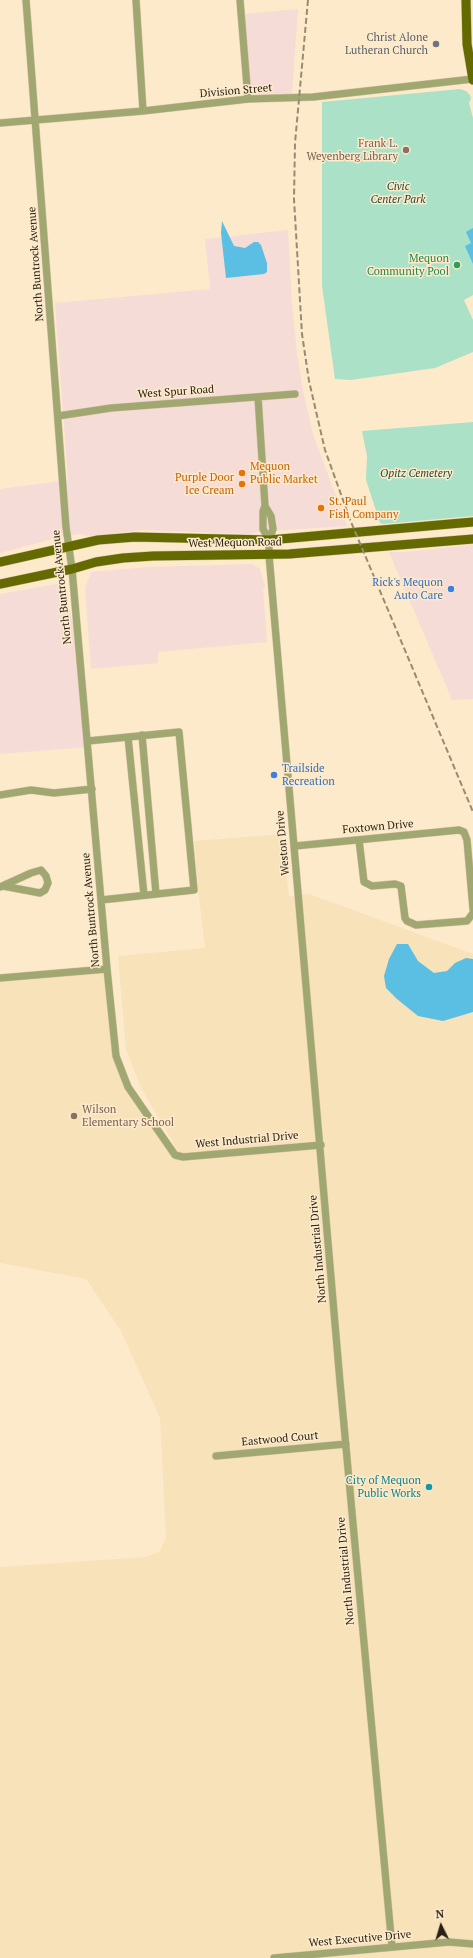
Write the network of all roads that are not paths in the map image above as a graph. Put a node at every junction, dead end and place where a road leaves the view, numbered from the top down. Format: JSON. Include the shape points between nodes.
{"nodes":[{"id":1,"x":26,"y":0,"type":"edge"},
{"id":2,"x":136,"y":0,"type":"edge"},
{"id":3,"x":240,"y":0,"type":"edge"},
{"id":4,"x":466,"y":0,"type":"edge"},
{"id":5,"x":473,"y":80,"type":"edge"},
{"id":6,"x":248,"y":99,"type":"junction"},
{"id":7,"x":143,"y":111,"type":"junction"},
{"id":8,"x":36,"y":119,"type":"junction"},
{"id":9,"x":0,"y":123,"type":"edge"},
{"id":10,"x":295,"y":394,"type":"dead end"},
{"id":11,"x":258,"y":397,"type":"junction"},
{"id":12,"x":58,"y":416,"type":"junction"},
{"id":13,"x":469,"y":522,"type":"edge"},
{"id":14,"x":469,"y":539,"type":"edge"},
{"id":15,"x":269,"y":540,"type":"junction"},
{"id":16,"x":68,"y":545,"type":"junction"},
{"id":17,"x":270,"y":555,"type":"junction"},
{"id":18,"x":0,"y":562,"type":"edge"},
{"id":19,"x":72,"y":569,"type":"junction"},
{"id":20,"x":0,"y":584,"type":"edge"},
{"id":21,"x":142,"y":735,"type":"junction"},
{"id":22,"x":128,"y":737,"type":"junction"},
{"id":23,"x":88,"y":741,"type":"junction"},
{"id":24,"x":92,"y":790,"type":"junction"},
{"id":25,"x":0,"y":795,"type":"edge"},
{"id":26,"x":359,"y":840,"type":"junction"},
{"id":27,"x":294,"y":846,"type":"junction"},
{"id":28,"x":1,"y":887,"type":"edge"},
{"id":29,"x":156,"y":894,"type":"junction"},
{"id":30,"x":144,"y":895,"type":"junction"},
{"id":31,"x":100,"y":900,"type":"junction"},
{"id":32,"x":473,"y":909,"type":"edge"},
{"id":33,"x":473,"y":913,"type":"edge"},
{"id":34,"x":107,"y":969,"type":"junction"},
{"id":35,"x":0,"y":978,"type":"edge"},
{"id":36,"x":321,"y":1145,"type":"junction"},
{"id":37,"x":175,"y":1155,"type":"joint"},
{"id":38,"x":346,"y":1444,"type":"junction"},
{"id":39,"x":216,"y":1456,"type":"dead end"},
{"id":40,"x":473,"y":1944,"type":"edge"},
{"id":41,"x":392,"y":1948,"type":"junction"},
{"id":42,"x":274,"y":1958,"type":"edge"}],
"edges":[{"from":1,"to":8,"type":"street","name":"North Buntrock Avenue"},
{"from":2,"to":7,"type":"street"},
{"from":3,"to":6,"type":"street"},
{"from":4,"to":5,"type":"main road","via":[[467,44]]},
{"from":5,"to":6,"type":"street","name":"Division Street","via":[[313,97]]},
{"from":6,"to":7,"type":"street","name":"Division Street"},
{"from":7,"to":8,"type":"street","name":"Division Street"},
{"from":8,"to":9,"type":"street","name":"Division Street"},
{"from":8,"to":12,"type":"street","name":"North Buntrock Avenue"},
{"from":10,"to":11,"type":"street","name":"West Spur Road"},
{"from":11,"to":12,"type":"street","name":"West Spur Road","via":[[111,408]]},
{"from":11,"to":15,"type":"street","name":"Weston Drive","via":[[265,506],[272,522]]},
{"from":12,"to":16,"type":"street","name":"North Buntrock Avenue"},
{"from":13,"to":14,"type":"main road"},
{"from":13,"to":15,"type":"main road","name":"West Mequon Road"},
{"from":14,"to":17,"type":"main road","name":"West Mequon Road"},
{"from":15,"to":16,"type":"main road","name":"West Mequon Road","via":[[135,537]]},
{"from":15,"to":17,"type":"street","name":"Weston Drive"},
{"from":16,"to":18,"type":"main road","name":"West Mequon Road"},
{"from":16,"to":19,"type":"street","name":"North Buntrock Avenue"},
{"from":17,"to":19,"type":"main road","name":"West Mequon Road","via":[[123,558]]},
{"from":17,"to":27,"type":"street","name":"Weston Drive"},
{"from":19,"to":20,"type":"main road","name":"West Mequon Road"},
{"from":19,"to":23,"type":"street","name":"North Buntrock Avenue"},
{"from":21,"to":22,"type":"street"},
{"from":21,"to":29,"type":"street"},
{"from":21,"to":29,"type":"street","via":[[178,732],[194,890]]},
{"from":22,"to":23,"type":"street"},
{"from":22,"to":30,"type":"street"},
{"from":23,"to":24,"type":"street","name":"North Buntrock Avenue"},
{"from":24,"to":25,"type":"street","via":[[54,793],[31,790]]},
{"from":24,"to":31,"type":"street","name":"North Buntrock Avenue"},
{"from":26,"to":27,"type":"street","name":"Foxtown Drive"},
{"from":26,"to":32,"type":"street","name":"Foxtown Drive","via":[[459,830],[464,832],[467,840]]},
{"from":26,"to":33,"type":"street","via":[[364,882],[372,886],[401,886],[407,921],[416,925],[467,921]]},
{"from":27,"to":36,"type":"street","name":"Weston Drive"},
{"from":28,"to":28,"type":"street","via":[[40,893],[45,890],[48,883],[41,870],[31,872]]},
{"from":29,"to":30,"type":"street"},
{"from":30,"to":31,"type":"street"},
{"from":31,"to":34,"type":"street","name":"North Buntrock Avenue"},
{"from":34,"to":35,"type":"street"},
{"from":34,"to":37,"type":"street","name":"North Buntrock Avenue","via":[[114,1043],[121,1070],[128,1087]]},
{"from":36,"to":37,"type":"street","name":"West Industrial Drive","via":[[183,1157]]},
{"from":36,"to":38,"type":"street","name":"North Industrial Drive"},
{"from":38,"to":39,"type":"street","name":"Eastwood Court"},
{"from":38,"to":41,"type":"street","name":"North Industrial Drive"},
{"from":40,"to":41,"type":"street","name":"West Executive Drive","via":[[449,1942]]},
{"from":41,"to":42,"type":"street","name":"West Executive Drive"}]}
